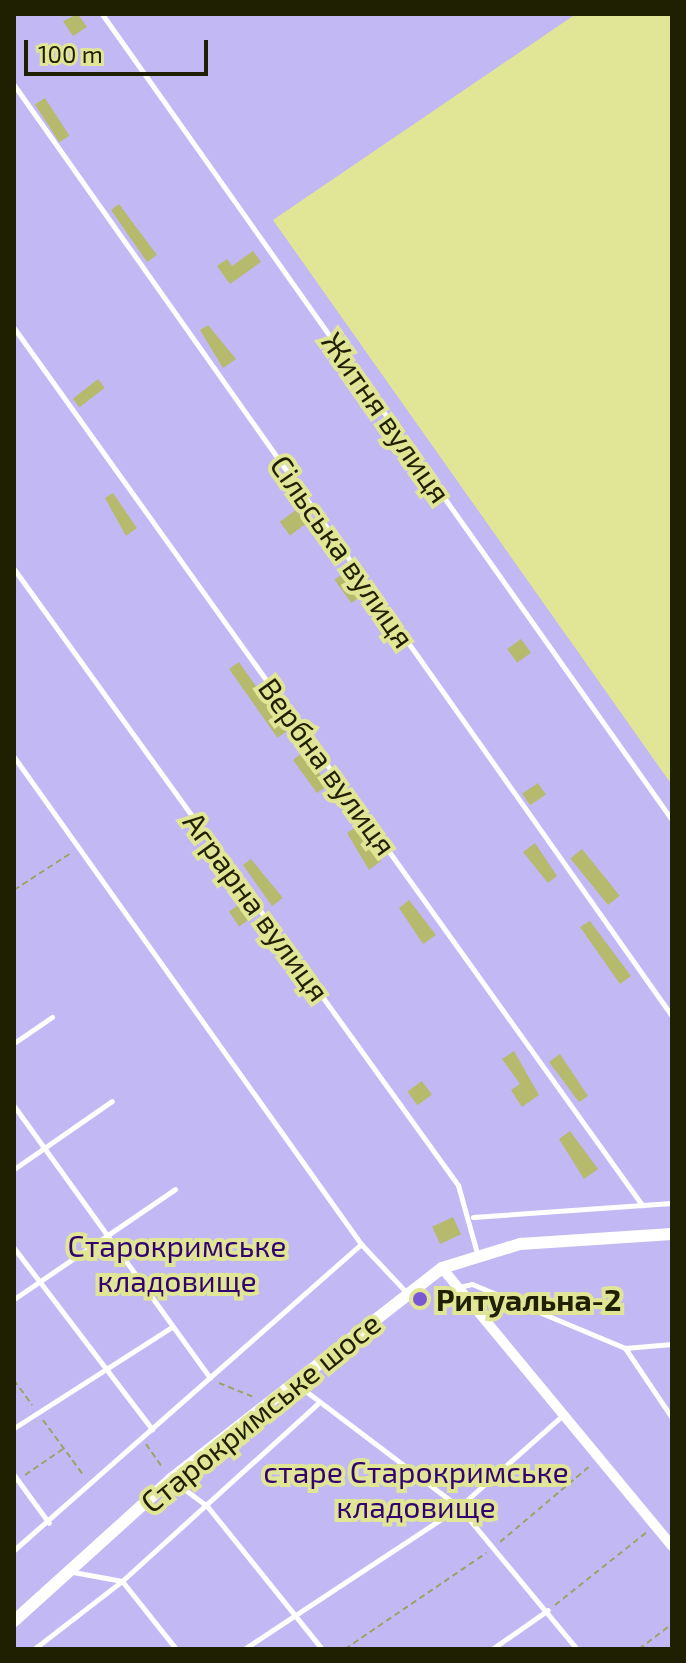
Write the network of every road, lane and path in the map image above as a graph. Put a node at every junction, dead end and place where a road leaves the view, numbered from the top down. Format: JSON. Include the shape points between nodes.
{"nodes":[{"id":1,"x":102,"y":14,"type":"edge"},
{"id":2,"x":14,"y":85,"type":"edge"},
{"id":3,"x":14,"y":328,"type":"edge"},
{"id":4,"x":14,"y":569,"type":"edge"},
{"id":5,"x":14,"y":757,"type":"edge"},
{"id":6,"x":672,"y":820,"type":"edge"},
{"id":7,"x":79,"y":848,"type":"junction"},
{"id":8,"x":14,"y":890,"type":"edge"},
{"id":9,"x":672,"y":1016,"type":"edge"},
{"id":10,"x":52,"y":1017,"type":"dead end"},
{"id":11,"x":14,"y":1043,"type":"edge"},
{"id":12,"x":112,"y":1101,"type":"dead end"},
{"id":13,"x":14,"y":1106,"type":"edge"},
{"id":14,"x":44,"y":1149,"type":"junction"},
{"id":15,"x":14,"y":1169,"type":"edge"},
{"id":16,"x":175,"y":1189,"type":"dead end"},
{"id":17,"x":672,"y":1203,"type":"edge"},
{"id":18,"x":642,"y":1205,"type":"junction"},
{"id":19,"x":473,"y":1217,"type":"junction"},
{"id":20,"x":672,"y":1234,"type":"edge"},
{"id":21,"x":106,"y":1236,"type":"junction"},
{"id":22,"x":361,"y":1244,"type":"junction"},
{"id":23,"x":14,"y":1248,"type":"edge"},
{"id":24,"x":477,"y":1253,"type":"junction"},
{"id":25,"x":442,"y":1268,"type":"junction"},
{"id":26,"x":39,"y":1282,"type":"junction"},
{"id":27,"x":458,"y":1287,"type":"junction"},
{"id":28,"x":406,"y":1292,"type":"junction"},
{"id":29,"x":14,"y":1299,"type":"edge"},
{"id":30,"x":172,"y":1327,"type":"junction"},
{"id":31,"x":672,"y":1344,"type":"edge"},
{"id":32,"x":625,"y":1348,"type":"junction"},
{"id":33,"x":105,"y":1370,"type":"junction"},
{"id":34,"x":210,"y":1378,"type":"junction"},
{"id":35,"x":14,"y":1380,"type":"edge"},
{"id":36,"x":291,"y":1380,"type":"junction"},
{"id":37,"x":264,"y":1404,"type":"junction"},
{"id":38,"x":317,"y":1404,"type":"junction"},
{"id":39,"x":38,"y":1413,"type":"junction"},
{"id":40,"x":565,"y":1413,"type":"junction"},
{"id":41,"x":672,"y":1418,"type":"edge"},
{"id":42,"x":14,"y":1428,"type":"edge"},
{"id":43,"x":152,"y":1429,"type":"junction"},
{"id":44,"x":142,"y":1437,"type":"junction"},
{"id":45,"x":64,"y":1448,"type":"junction"},
{"id":46,"x":602,"y":1457,"type":"junction"},
{"id":47,"x":16,"y":1477,"type":"edge"},
{"id":48,"x":171,"y":1479,"type":"junction"},
{"id":49,"x":91,"y":1486,"type":"junction"},
{"id":50,"x":207,"y":1506,"type":"junction"},
{"id":51,"x":459,"y":1507,"type":"junction"},
{"id":52,"x":49,"y":1523,"type":"junction"},
{"id":53,"x":656,"y":1525,"type":"junction"},
{"id":54,"x":495,"y":1546,"type":"junction"},
{"id":55,"x":672,"y":1546,"type":"edge"},
{"id":56,"x":14,"y":1550,"type":"edge"},
{"id":57,"x":73,"y":1572,"type":"junction"},
{"id":58,"x":122,"y":1581,"type":"junction"},
{"id":59,"x":548,"y":1610,"type":"junction"},
{"id":60,"x":296,"y":1615,"type":"junction"},
{"id":61,"x":14,"y":1621,"type":"edge"},
{"id":62,"x":672,"y":1624,"type":"edge"},
{"id":63,"x":34,"y":1649,"type":"edge"},
{"id":64,"x":176,"y":1649,"type":"edge"},
{"id":65,"x":244,"y":1649,"type":"edge"},
{"id":66,"x":322,"y":1649,"type":"edge"},
{"id":67,"x":345,"y":1649,"type":"edge"},
{"id":68,"x":492,"y":1649,"type":"edge"},
{"id":69,"x":577,"y":1649,"type":"edge"},
{"id":70,"x":639,"y":1649,"type":"edge"}],
"edges":[{"from":1,"to":6,"type":"lane","name":"Житня вулиця"},
{"from":2,"to":9,"type":"lane","name":"Сільська вулиця"},
{"from":3,"to":18,"type":"lane","name":"Вербна вулиця"},
{"from":4,"to":19,"type":"lane","name":"Аграрна вулиця","via":[[458,1185]]},
{"from":5,"to":7,"type":"lane"},
{"from":7,"to":8,"type":"path"},
{"from":7,"to":22,"type":"lane"},
{"from":10,"to":11,"type":"lane"},
{"from":12,"to":14,"type":"lane"},
{"from":13,"to":14,"type":"lane"},
{"from":14,"to":15,"type":"lane"},
{"from":14,"to":21,"type":"lane"},
{"from":16,"to":21,"type":"lane"},
{"from":17,"to":18,"type":"lane"},
{"from":18,"to":19,"type":"lane"},
{"from":19,"to":24,"type":"lane","name":"Аграрна вулиця"},
{"from":20,"to":24,"type":"street","name":"Старокримське шосе","via":[[548,1240]]},
{"from":21,"to":26,"type":"lane"},
{"from":21,"to":30,"type":"lane"},
{"from":22,"to":28,"type":"lane"},
{"from":22,"to":34,"type":"lane"},
{"from":23,"to":26,"type":"lane"},
{"from":24,"to":25,"type":"street","name":"Старокримське шосе"},
{"from":25,"to":27,"type":"street"},
{"from":25,"to":28,"type":"street","name":"Старокримське шосе"},
{"from":26,"to":29,"type":"lane"},
{"from":26,"to":33,"type":"lane"},
{"from":27,"to":32,"type":"lane","via":[[472,1284]]},
{"from":27,"to":40,"type":"street"},
{"from":28,"to":36,"type":"street","name":"Старокримське шосе"},
{"from":30,"to":33,"type":"lane"},
{"from":30,"to":34,"type":"lane"},
{"from":31,"to":32,"type":"lane"},
{"from":32,"to":41,"type":"lane"},
{"from":33,"to":39,"type":"lane"},
{"from":33,"to":43,"type":"lane"},
{"from":34,"to":37,"type":"path"},
{"from":34,"to":43,"type":"lane"},
{"from":35,"to":39,"type":"path"},
{"from":36,"to":37,"type":"street","name":"Старокримське шосе"},
{"from":36,"to":38,"type":"lane"},
{"from":37,"to":48,"type":"street","name":"Старокримське шосе"},
{"from":38,"to":50,"type":"lane"},
{"from":38,"to":51,"type":"lane"},
{"from":39,"to":42,"type":"lane"},
{"from":39,"to":45,"type":"path"},
{"from":40,"to":46,"type":"street"},
{"from":40,"to":51,"type":"lane"},
{"from":43,"to":44,"type":"lane"},
{"from":44,"to":48,"type":"path"},
{"from":44,"to":49,"type":"lane"},
{"from":45,"to":47,"type":"path"},
{"from":45,"to":49,"type":"path"},
{"from":46,"to":53,"type":"street"},
{"from":46,"to":54,"type":"path"},
{"from":47,"to":52,"type":"lane"},
{"from":48,"to":50,"type":"lane"},
{"from":48,"to":57,"type":"street","name":"Старокримське шосе"},
{"from":49,"to":52,"type":"lane"},
{"from":50,"to":58,"type":"lane"},
{"from":50,"to":60,"type":"lane"},
{"from":51,"to":54,"type":"lane"},
{"from":51,"to":60,"type":"lane"},
{"from":52,"to":56,"type":"lane"},
{"from":53,"to":55,"type":"street"},
{"from":53,"to":59,"type":"path"},
{"from":54,"to":59,"type":"lane"},
{"from":54,"to":67,"type":"path"},
{"from":57,"to":58,"type":"lane"},
{"from":57,"to":61,"type":"street","name":"Старокримське шосе"},
{"from":58,"to":63,"type":"lane"},
{"from":58,"to":64,"type":"lane"},
{"from":59,"to":68,"type":"lane"},
{"from":59,"to":69,"type":"lane"},
{"from":60,"to":65,"type":"lane"},
{"from":60,"to":66,"type":"lane"},
{"from":62,"to":70,"type":"path"}]}
